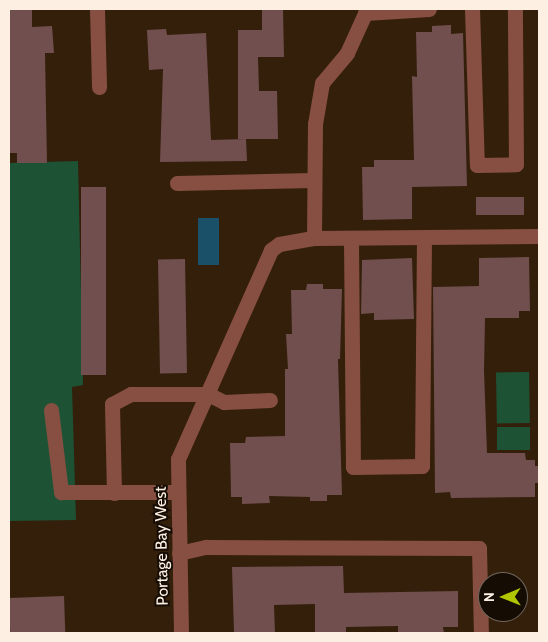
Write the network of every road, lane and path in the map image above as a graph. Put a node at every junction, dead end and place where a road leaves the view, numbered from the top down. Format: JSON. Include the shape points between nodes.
{"nodes":[{"id":1,"x":97,"y":9,"type":"edge"},
{"id":2,"x":428,"y":9,"type":"edge"},
{"id":3,"x":472,"y":9,"type":"edge"},
{"id":4,"x":515,"y":9,"type":"edge"},
{"id":5,"x":366,"y":11,"type":"edge"},
{"id":6,"x":99,"y":86,"type":"dead end"},
{"id":7,"x":313,"y":180,"type":"junction"},
{"id":8,"x":177,"y":183,"type":"dead end"},
{"id":9,"x":539,"y":236,"type":"edge"},
{"id":10,"x":424,"y":237,"type":"junction"},
{"id":11,"x":314,"y":238,"type":"junction"},
{"id":12,"x":351,"y":239,"type":"junction"},
{"id":13,"x":208,"y":394,"type":"junction"},
{"id":14,"x":270,"y":400,"type":"dead end"},
{"id":15,"x":51,"y":410,"type":"dead end"},
{"id":16,"x":178,"y":492,"type":"junction"},
{"id":17,"x":114,"y":493,"type":"junction"},
{"id":18,"x":179,"y":553,"type":"junction"},
{"id":19,"x":181,"y":633,"type":"edge"},
{"id":20,"x":481,"y":633,"type":"edge"}],
"edges":[{"from":1,"to":6,"type":"street"},
{"from":2,"to":5,"type":"street"},
{"from":3,"to":4,"type":"street","via":[[476,165],[516,164]]},
{"from":5,"to":7,"type":"street","via":[[347,53],[322,83],[315,124]]},
{"from":7,"to":8,"type":"street"},
{"from":7,"to":11,"type":"street"},
{"from":9,"to":10,"type":"street"},
{"from":10,"to":12,"type":"street"},
{"from":10,"to":12,"type":"street","via":[[422,466],[353,467]]},
{"from":11,"to":12,"type":"street"},
{"from":11,"to":13,"type":"street","via":[[279,244],[271,250]]},
{"from":13,"to":14,"type":"street","via":[[224,402]]},
{"from":13,"to":16,"type":"street","name":"Portage Bay West","via":[[178,459]]},
{"from":13,"to":17,"type":"street","via":[[131,394],[112,404]]},
{"from":15,"to":17,"type":"street","via":[[61,492]]},
{"from":16,"to":17,"type":"street"},
{"from":16,"to":18,"type":"street","name":"Portage Bay West"},
{"from":18,"to":19,"type":"street","name":"Portage Bay West"},
{"from":18,"to":20,"type":"street","via":[[206,547],[479,548]]}]}
